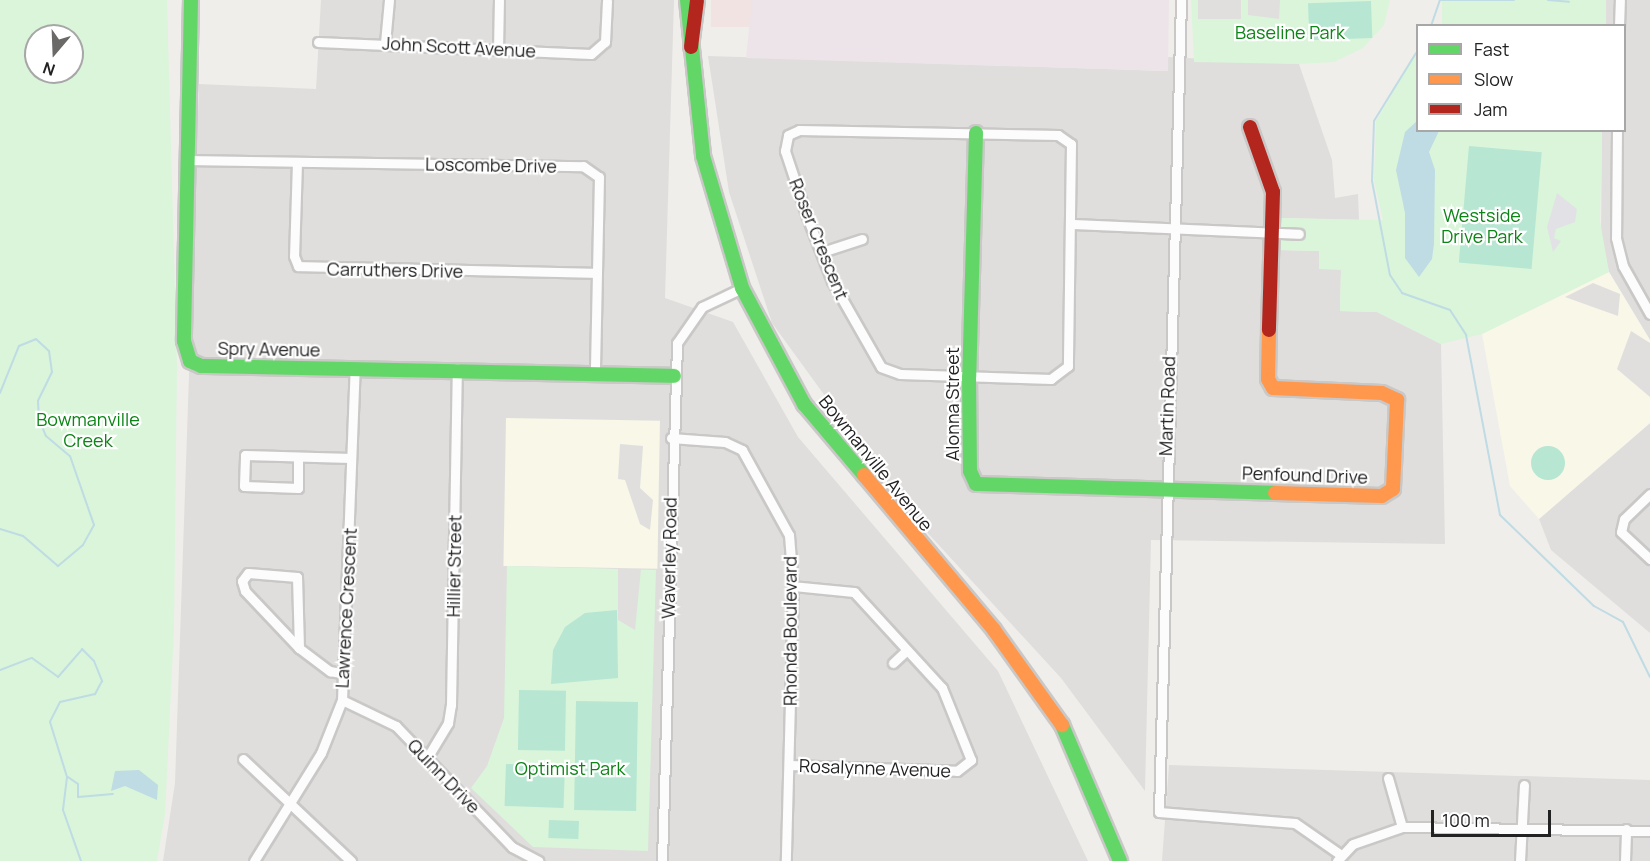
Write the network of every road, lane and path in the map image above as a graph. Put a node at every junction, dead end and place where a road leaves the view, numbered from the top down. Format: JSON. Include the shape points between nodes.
{"nodes":[{"id":1,"x":191,"y":0,"type":"edge"},
{"id":2,"x":389,"y":0,"type":"edge"},
{"id":3,"x":499,"y":0,"type":"edge"},
{"id":4,"x":687,"y":0,"type":"edge"},
{"id":5,"x":697,"y":0,"type":"edge"},
{"id":6,"x":1181,"y":0,"type":"edge"},
{"id":7,"x":1620,"y":0,"type":"edge"},
{"id":8,"x":607,"y":1,"type":"edge"},
{"id":9,"x":1620,"y":24,"type":"edge"},
{"id":10,"x":318,"y":42,"type":"dead end"},
{"id":11,"x":385,"y":43,"type":"junction"},
{"id":12,"x":691,"y":47,"type":"junction"},
{"id":13,"x":498,"y":50,"type":"junction"},
{"id":14,"x":1250,"y":126,"type":"dead end"},
{"id":15,"x":1617,"y":132,"type":"edge"},
{"id":16,"x":976,"y":133,"type":"junction"},
{"id":17,"x":186,"y":160,"type":"junction"},
{"id":18,"x":297,"y":162,"type":"junction"},
{"id":19,"x":1072,"y":224,"type":"junction"},
{"id":20,"x":1173,"y":229,"type":"junction"},
{"id":21,"x":1272,"y":233,"type":"junction"},
{"id":22,"x":1299,"y":234,"type":"dead end"},
{"id":23,"x":862,"y":239,"type":"dead end"},
{"id":24,"x":822,"y":252,"type":"junction"},
{"id":25,"x":597,"y":273,"type":"junction"},
{"id":26,"x":742,"y":288,"type":"junction"},
{"id":27,"x":1650,"y":314,"type":"edge"},
{"id":28,"x":457,"y":368,"type":"junction"},
{"id":29,"x":355,"y":369,"type":"junction"},
{"id":30,"x":595,"y":371,"type":"junction"},
{"id":31,"x":674,"y":376,"type":"junction"},
{"id":32,"x":969,"y":377,"type":"junction"},
{"id":33,"x":672,"y":438,"type":"junction"},
{"id":34,"x":298,"y":457,"type":"junction"},
{"id":35,"x":351,"y":458,"type":"junction"},
{"id":36,"x":1164,"y":488,"type":"junction"},
{"id":37,"x":1650,"y":494,"type":"edge"},
{"id":38,"x":1650,"y":559,"type":"edge"},
{"id":39,"x":793,"y":586,"type":"junction"},
{"id":40,"x":299,"y":648,"type":"junction"},
{"id":41,"x":906,"y":651,"type":"junction"},
{"id":42,"x":893,"y":663,"type":"dead end"},
{"id":43,"x":345,"y":674,"type":"junction"},
{"id":44,"x":342,"y":700,"type":"junction"},
{"id":45,"x":427,"y":758,"type":"junction"},
{"id":46,"x":243,"y":759,"type":"dead end"},
{"id":47,"x":789,"y":765,"type":"junction"},
{"id":48,"x":1388,"y":778,"type":"dead end"},
{"id":49,"x":1524,"y":784,"type":"dead end"},
{"id":50,"x":291,"y":801,"type":"junction"},
{"id":51,"x":1521,"y":826,"type":"junction"},
{"id":52,"x":1402,"y":827,"type":"junction"},
{"id":53,"x":1626,"y":830,"type":"junction"},
{"id":54,"x":1650,"y":831,"type":"edge"},
{"id":55,"x":1339,"y":858,"type":"edge"},
{"id":56,"x":254,"y":861,"type":"edge"},
{"id":57,"x":351,"y":861,"type":"edge"},
{"id":58,"x":538,"y":861,"type":"edge"},
{"id":59,"x":662,"y":861,"type":"edge"},
{"id":60,"x":786,"y":861,"type":"edge"},
{"id":61,"x":1120,"y":861,"type":"edge"},
{"id":62,"x":1520,"y":861,"type":"edge"},
{"id":63,"x":1625,"y":861,"type":"edge"}],
"edges":[{"from":1,"to":17,"type":"street","name":"Spry Avenue"},
{"from":2,"to":11,"type":"street"},
{"from":3,"to":13,"type":"street"},
{"from":4,"to":12,"type":"street","name":"Bowmanville Avenue"},
{"from":5,"to":12,"type":"street","name":"Bowmanville Avenue"},
{"from":6,"to":20,"type":"street","name":"Martin Road"},
{"from":7,"to":9,"type":"street"},
{"from":8,"to":13,"type":"street","name":"John Scott Avenue","via":[[606,42],[600,51]]},
{"from":10,"to":11,"type":"street","name":"John Scott Avenue"},
{"from":11,"to":13,"type":"street","name":"John Scott Avenue"},
{"from":12,"to":26,"type":"street","name":"Bowmanville Avenue","via":[[703,156]]},
{"from":14,"to":21,"type":"street","via":[[1269,171]]},
{"from":15,"to":27,"type":"street","via":[[1616,238],[1623,266]]},
{"from":16,"to":19,"type":"street","name":"Roser Crescent","via":[[1058,135],[1071,144]]},
{"from":16,"to":24,"type":"street","name":"Roser Crescent","via":[[799,130],[788,135],[785,151]]},
{"from":16,"to":32,"type":"street","name":"Alonna Street"},
{"from":17,"to":18,"type":"street","name":"Loscombe Drive"},
{"from":17,"to":29,"type":"street","name":"Spry Avenue","via":[[184,341],[190,361],[201,366]]},
{"from":18,"to":25,"type":"street","name":"Loscombe Drive","via":[[583,166],[599,177]]},
{"from":18,"to":25,"type":"street","name":"Carruthers Drive","via":[[294,256],[298,266]]},
{"from":19,"to":20,"type":"street"},
{"from":19,"to":32,"type":"street","name":"Roser Crescent","via":[[1068,366],[1051,379]]},
{"from":20,"to":21,"type":"street"},
{"from":20,"to":36,"type":"street","name":"Martin Road"},
{"from":21,"to":22,"type":"street"},
{"from":21,"to":36,"type":"street","name":"Penfound Drive","via":[[1268,379],[1273,388],[1382,393],[1397,400],[1393,489],[1382,496]]},
{"from":23,"to":24,"type":"street"},
{"from":24,"to":32,"type":"street","name":"Roser Crescent","via":[[832,281],[881,367],[900,374]]},
{"from":25,"to":30,"type":"street","name":"Loscombe Drive"},
{"from":26,"to":31,"type":"street","name":"Waverley Road","via":[[702,307],[685,326],[677,343]]},
{"from":26,"to":61,"type":"street","name":"Bowmanville Avenue","via":[[804,404],[871,490],[994,630],[1062,725]]},
{"from":28,"to":29,"type":"street","name":"Spry Avenue"},
{"from":28,"to":30,"type":"street","name":"Spry Avenue"},
{"from":28,"to":45,"type":"street","name":"Hillier Street","via":[[451,705],[448,723]]},
{"from":29,"to":35,"type":"street","name":"Lawrence Crescent"},
{"from":30,"to":31,"type":"street","name":"Spry Avenue"},
{"from":31,"to":33,"type":"street","name":"Waverley Road"},
{"from":32,"to":36,"type":"street","name":"Alonna Street","via":[[970,471],[976,484]]},
{"from":33,"to":39,"type":"street","name":"Rhonda Boulevard","via":[[724,442],[742,450],[789,535]]},
{"from":33,"to":59,"type":"street","name":"Waverley Road"},
{"from":34,"to":34,"type":"street","via":[[245,455],[244,486],[298,488]]},
{"from":34,"to":35,"type":"street"},
{"from":35,"to":43,"type":"street","name":"Lawrence Crescent"},
{"from":36,"to":55,"type":"street","name":"Martin Road","via":[[1159,812],[1295,823]]},
{"from":37,"to":38,"type":"street","via":[[1624,519],[1621,531]]},
{"from":39,"to":41,"type":"street","name":"Rosalynne Avenue","via":[[854,592]]},
{"from":39,"to":47,"type":"street","name":"Rhonda Boulevard"},
{"from":40,"to":40,"type":"street","via":[[297,577],[248,573],[242,580],[245,591]]},
{"from":40,"to":43,"type":"street","via":[[330,671]]},
{"from":41,"to":42,"type":"street"},
{"from":41,"to":47,"type":"street","name":"Rosalynne Avenue","via":[[942,688],[967,746],[966,768]]},
{"from":43,"to":44,"type":"street","name":"Lawrence Crescent"},
{"from":44,"to":45,"type":"street","name":"Quinn Drive","via":[[396,726]]},
{"from":44,"to":50,"type":"street","name":"Lawrence Crescent","via":[[321,753]]},
{"from":45,"to":58,"type":"street","name":"Quinn Drive","via":[[512,847]]},
{"from":46,"to":50,"type":"street"},
{"from":47,"to":60,"type":"street","name":"Rhonda Boulevard"},
{"from":48,"to":52,"type":"street"},
{"from":49,"to":51,"type":"street"},
{"from":50,"to":56,"type":"street","name":"Lawrence Crescent"},
{"from":50,"to":57,"type":"street"},
{"from":51,"to":52,"type":"street"},
{"from":51,"to":53,"type":"street"},
{"from":51,"to":62,"type":"street"},
{"from":52,"to":55,"type":"street","via":[[1378,831]]},
{"from":53,"to":54,"type":"street"},
{"from":53,"to":63,"type":"street"}]}
